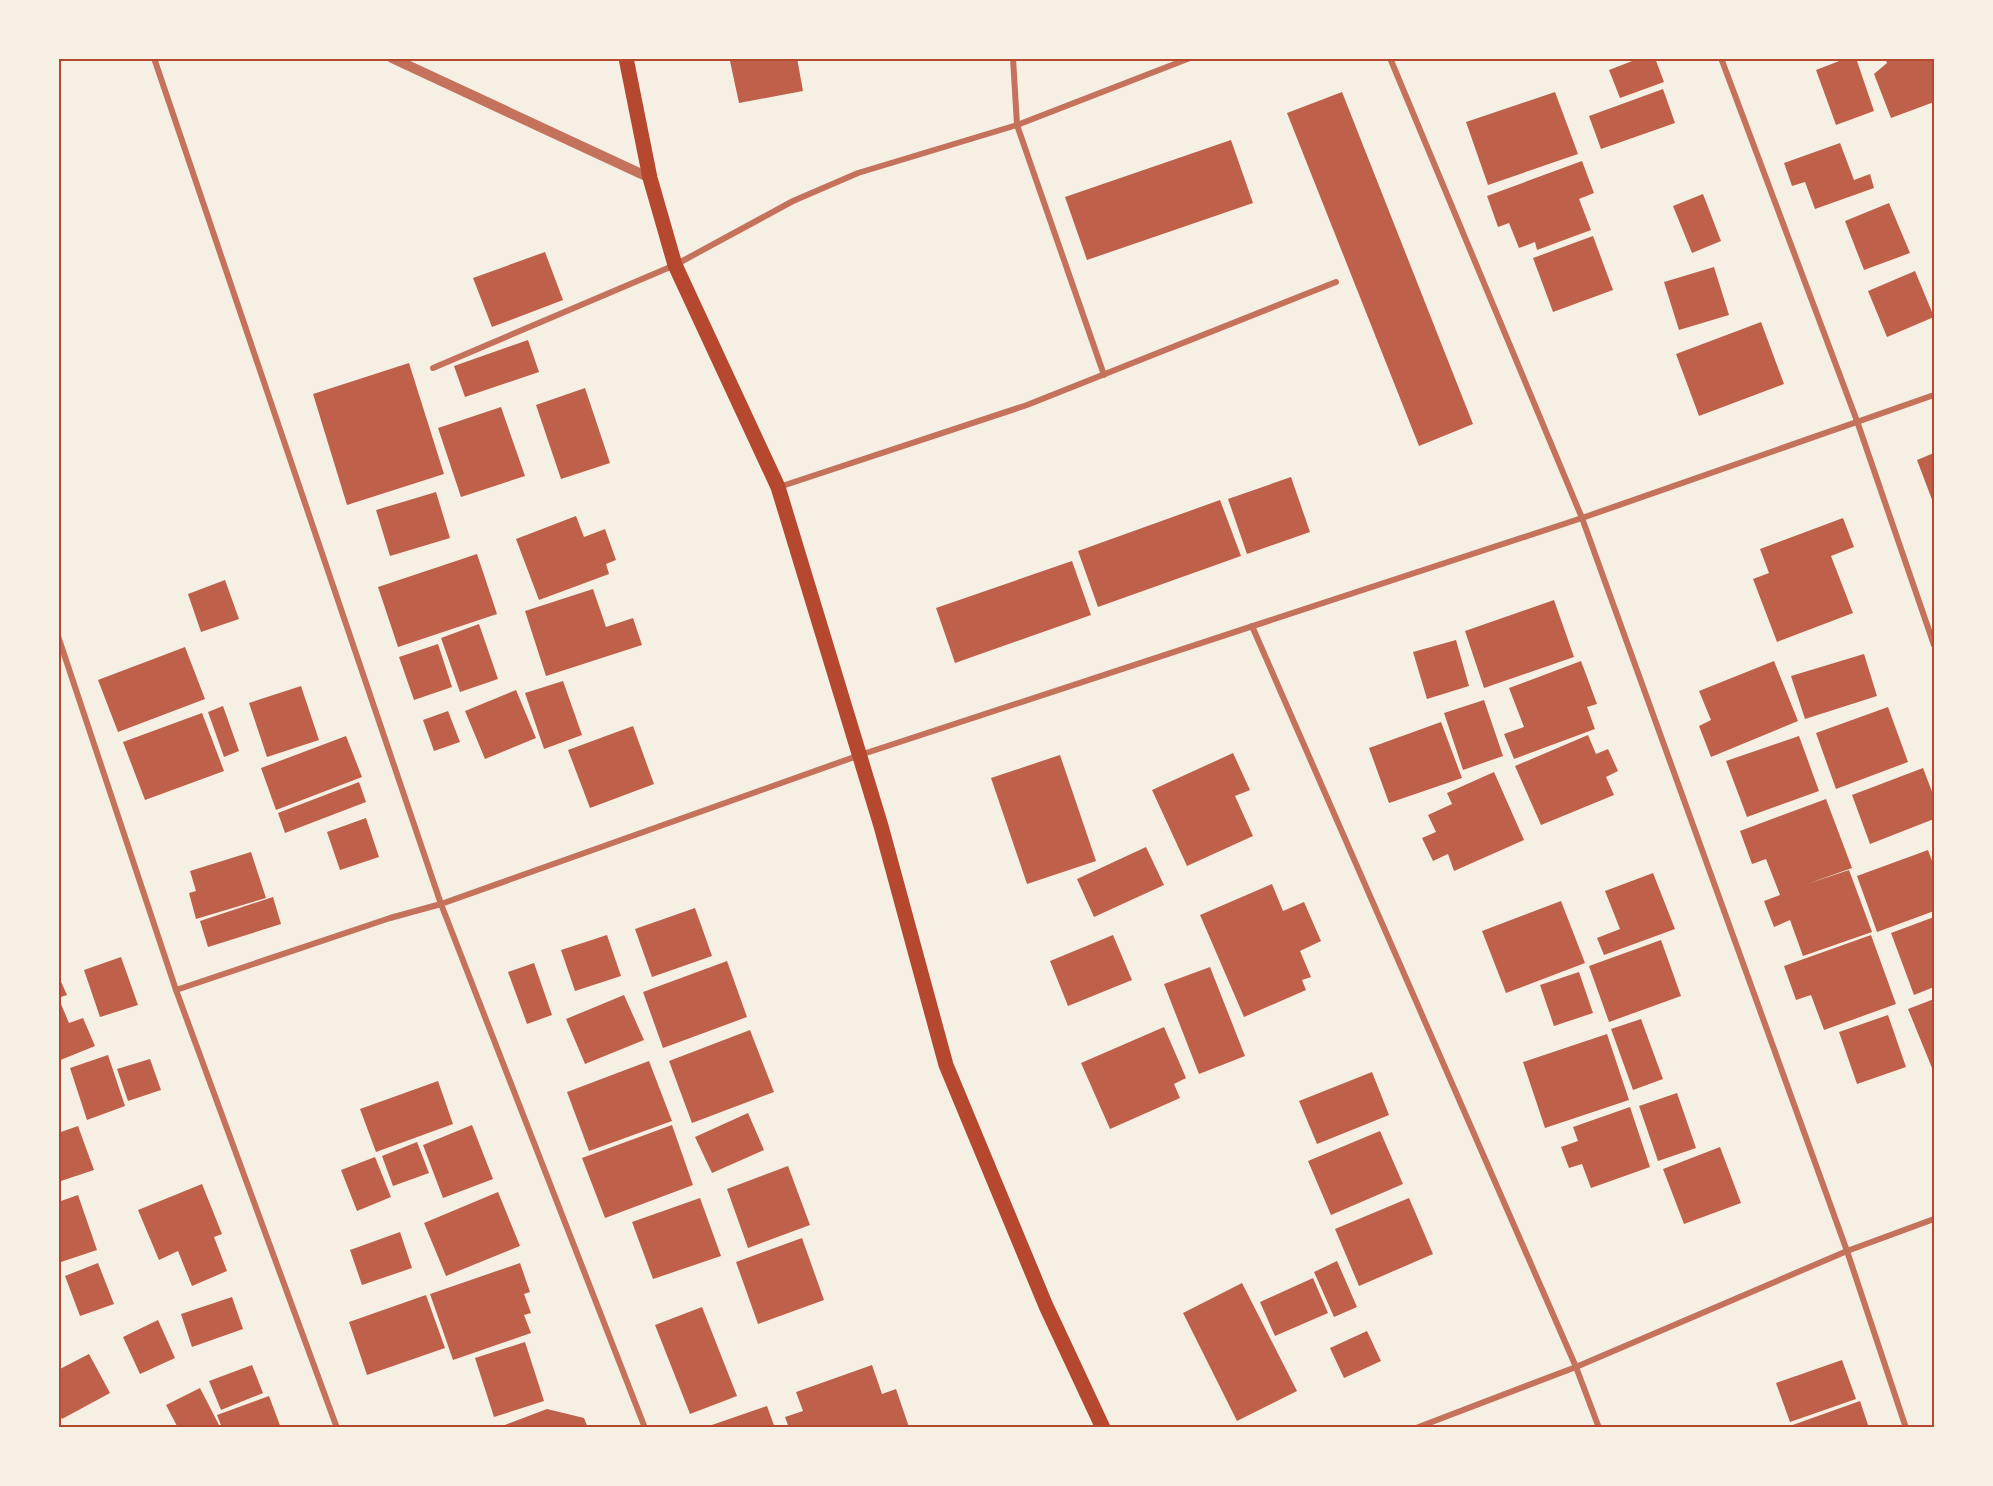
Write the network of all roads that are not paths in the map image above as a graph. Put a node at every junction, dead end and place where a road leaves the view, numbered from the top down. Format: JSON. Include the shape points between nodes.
{"nodes":[{"id":1,"x":154,"y":58,"type":"edge"},
{"id":2,"x":392,"y":58,"type":"edge"},
{"id":3,"x":626,"y":58,"type":"edge"},
{"id":4,"x":1013,"y":58,"type":"edge"},
{"id":5,"x":1190,"y":58,"type":"edge"},
{"id":6,"x":1390,"y":58,"type":"edge"},
{"id":7,"x":1721,"y":58,"type":"edge"},
{"id":8,"x":1017,"y":125,"type":"junction"},
{"id":9,"x":650,"y":178,"type":"junction"},
{"id":10,"x":675,"y":265,"type":"junction"},
{"id":11,"x":1336,"y":282,"type":"dead end"},
{"id":12,"x":433,"y":368,"type":"dead end"},
{"id":13,"x":1104,"y":375,"type":"junction"},
{"id":14,"x":1935,"y":395,"type":"edge"},
{"id":15,"x":1857,"y":421,"type":"junction"},
{"id":16,"x":778,"y":488,"type":"junction"},
{"id":17,"x":1582,"y":518,"type":"junction"},
{"id":18,"x":1252,"y":626,"type":"junction"},
{"id":19,"x":58,"y":636,"type":"edge"},
{"id":20,"x":1935,"y":645,"type":"edge"},
{"id":21,"x":860,"y":755,"type":"junction"},
{"id":22,"x":441,"y":904,"type":"junction"},
{"id":23,"x":176,"y":990,"type":"junction"},
{"id":24,"x":1935,"y":1219,"type":"edge"},
{"id":25,"x":1847,"y":1251,"type":"junction"},
{"id":26,"x":1576,"y":1367,"type":"junction"},
{"id":27,"x":337,"y":1428,"type":"edge"},
{"id":28,"x":645,"y":1428,"type":"edge"},
{"id":29,"x":1103,"y":1428,"type":"edge"},
{"id":30,"x":1416,"y":1428,"type":"edge"},
{"id":31,"x":1599,"y":1428,"type":"edge"},
{"id":32,"x":1906,"y":1428,"type":"edge"}],
"edges":[{"from":1,"to":22,"type":"street"},
{"from":2,"to":9,"type":"street"},
{"from":3,"to":9,"type":"main road"},
{"from":4,"to":8,"type":"street"},
{"from":5,"to":8,"type":"street"},
{"from":6,"to":17,"type":"street"},
{"from":7,"to":15,"type":"street"},
{"from":8,"to":10,"type":"street","via":[[858,173],[793,201]]},
{"from":8,"to":13,"type":"street"},
{"from":9,"to":10,"type":"main road"},
{"from":10,"to":12,"type":"street"},
{"from":10,"to":16,"type":"main road"},
{"from":11,"to":13,"type":"street"},
{"from":13,"to":16,"type":"street","via":[[1027,405]]},
{"from":14,"to":15,"type":"street"},
{"from":15,"to":17,"type":"street"},
{"from":15,"to":20,"type":"street"},
{"from":16,"to":21,"type":"main road"},
{"from":17,"to":18,"type":"street"},
{"from":17,"to":25,"type":"street"},
{"from":18,"to":21,"type":"street"},
{"from":18,"to":26,"type":"street"},
{"from":19,"to":23,"type":"street"},
{"from":21,"to":22,"type":"street"},
{"from":21,"to":29,"type":"main road","via":[[946,1065],[1046,1306]]},
{"from":22,"to":23,"type":"street"},
{"from":22,"to":28,"type":"street"},
{"from":23,"to":27,"type":"street"},
{"from":24,"to":25,"type":"street"},
{"from":25,"to":26,"type":"street"},
{"from":25,"to":32,"type":"street"},
{"from":26,"to":30,"type":"street"},
{"from":26,"to":31,"type":"street"}]}
